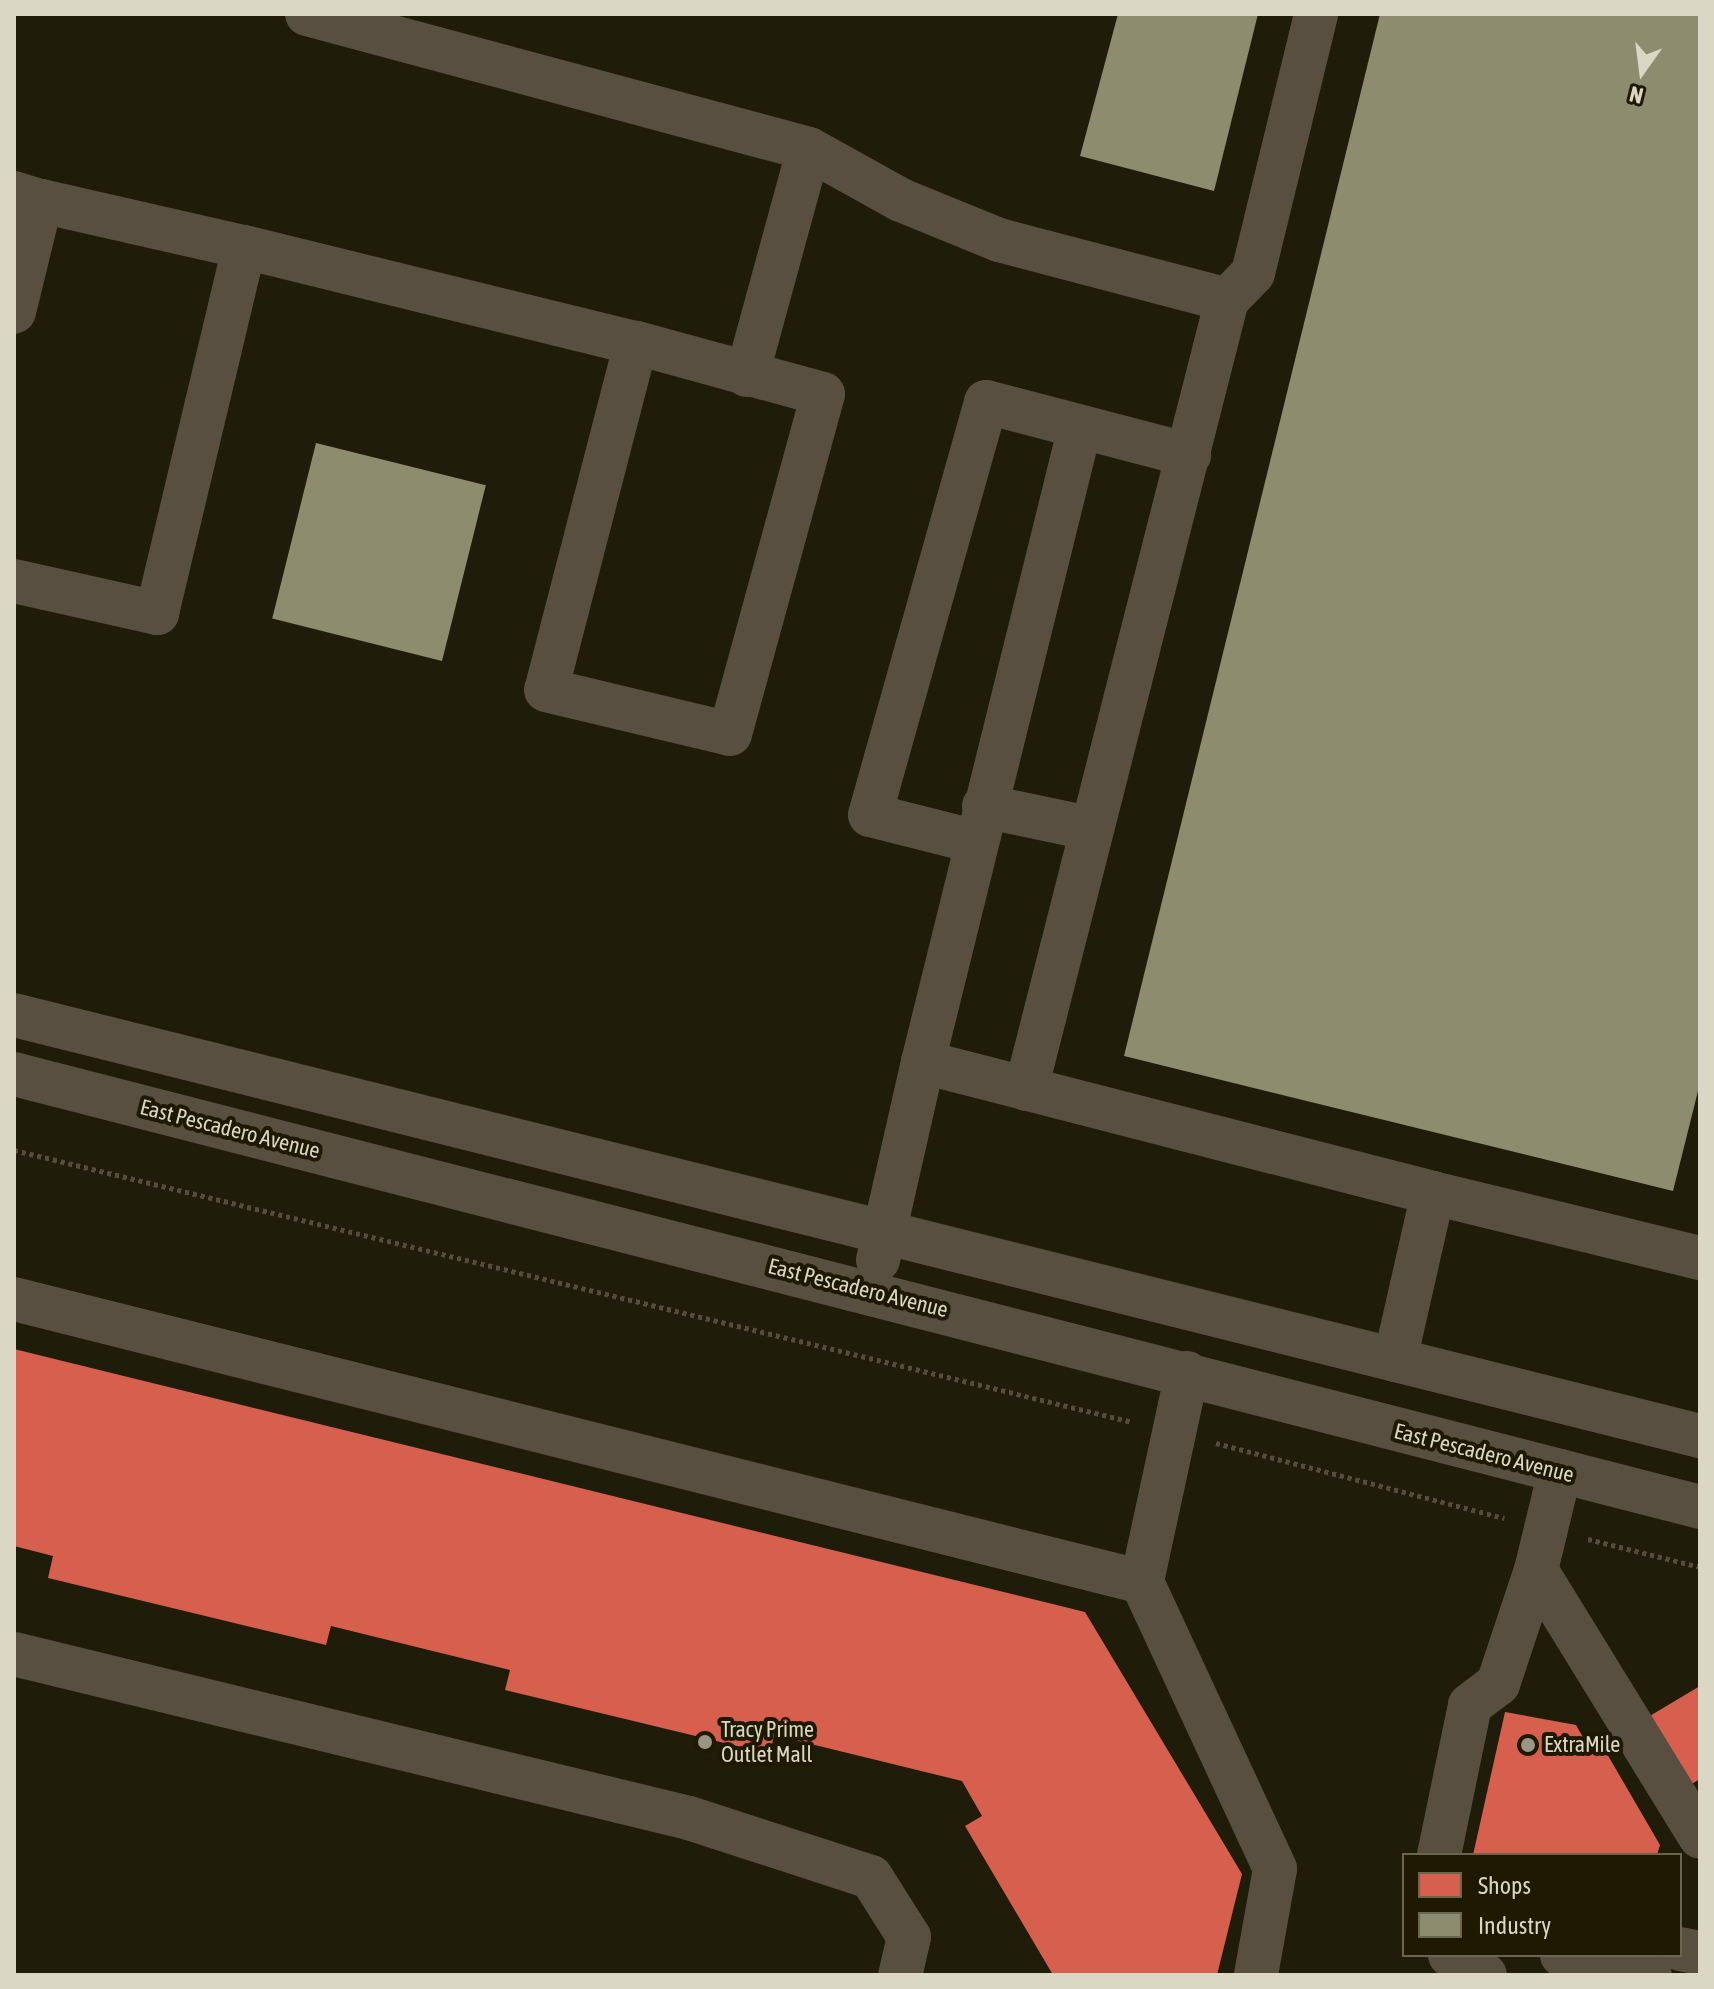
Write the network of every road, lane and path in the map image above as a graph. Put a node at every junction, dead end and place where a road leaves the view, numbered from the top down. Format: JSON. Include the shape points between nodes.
{"nodes":[{"id":1,"x":307,"y":14,"type":"edge"},
{"id":2,"x":1316,"y":14,"type":"edge"},
{"id":3,"x":809,"y":149,"type":"junction"},
{"id":4,"x":27,"y":197,"type":"edge"},
{"id":5,"x":244,"y":247,"type":"junction"},
{"id":6,"x":1227,"y":300,"type":"junction"},
{"id":7,"x":14,"y":312,"type":"edge"},
{"id":8,"x":636,"y":343,"type":"junction"},
{"id":9,"x":747,"y":375,"type":"junction"},
{"id":10,"x":1080,"y":427,"type":"junction"},
{"id":11,"x":1189,"y":455,"type":"junction"},
{"id":12,"x":14,"y":581,"type":"edge"},
{"id":13,"x":978,"y":823,"type":"junction"},
{"id":14,"x":1088,"y":828,"type":"junction"},
{"id":15,"x":14,"y":1015,"type":"edge"},
{"id":16,"x":923,"y":1062,"type":"junction"},
{"id":17,"x":14,"y":1074,"type":"edge"},
{"id":18,"x":1026,"y":1089,"type":"junction"},
{"id":19,"x":14,"y":1150,"type":"edge"},
{"id":20,"x":1433,"y":1193,"type":"junction"},
{"id":21,"x":885,"y":1231,"type":"junction"},
{"id":22,"x":1700,"y":1258,"type":"edge"},
{"id":23,"x":870,"y":1291,"type":"junction"},
{"id":24,"x":14,"y":1299,"type":"edge"},
{"id":25,"x":1395,"y":1360,"type":"junction"},
{"id":26,"x":1187,"y":1373,"type":"junction"},
{"id":27,"x":1174,"y":1432,"type":"junction"},
{"id":28,"x":1700,"y":1436,"type":"edge"},
{"id":29,"x":1560,"y":1471,"type":"junction"},
{"id":30,"x":1700,"y":1507,"type":"edge"},
{"id":31,"x":1546,"y":1528,"type":"junction"},
{"id":32,"x":1700,"y":1567,"type":"edge"},
{"id":33,"x":1536,"y":1570,"type":"junction"},
{"id":34,"x":1142,"y":1582,"type":"junction"},
{"id":35,"x":14,"y":1654,"type":"edge"},
{"id":36,"x":1498,"y":1684,"type":"junction"},
{"id":37,"x":1700,"y":1837,"type":"edge"},
{"id":38,"x":1439,"y":1853,"type":"edge"},
{"id":39,"x":1463,"y":1853,"type":"edge"},
{"id":40,"x":1454,"y":1957,"type":"edge"},
{"id":41,"x":1571,"y":1957,"type":"edge"},
{"id":42,"x":900,"y":1975,"type":"edge"},
{"id":43,"x":1256,"y":1975,"type":"edge"},
{"id":44,"x":1485,"y":1975,"type":"edge"},
{"id":45,"x":1650,"y":1975,"type":"edge"}],
"edges":[{"from":1,"to":3,"type":"street"},
{"from":2,"to":6,"type":"street","via":[[1253,273]]},
{"from":3,"to":6,"type":"street","via":[[901,200],[999,240]]},
{"from":3,"to":9,"type":"street"},
{"from":4,"to":5,"type":"street"},
{"from":4,"to":7,"type":"street"},
{"from":5,"to":8,"type":"street"},
{"from":5,"to":12,"type":"street","via":[[157,613]]},
{"from":6,"to":11,"type":"street"},
{"from":8,"to":9,"type":"street"},
{"from":8,"to":9,"type":"street","via":[[546,690],[730,734],[823,394]]},
{"from":10,"to":11,"type":"street"},
{"from":10,"to":13,"type":"street"},
{"from":10,"to":13,"type":"street","via":[[986,402],[870,815]]},
{"from":11,"to":14,"type":"street"},
{"from":13,"to":14,"type":"street"},
{"from":13,"to":16,"type":"street"},
{"from":14,"to":18,"type":"street"},
{"from":15,"to":21,"type":"street"},
{"from":16,"to":18,"type":"street"},
{"from":16,"to":21,"type":"street"},
{"from":17,"to":23,"type":"street","name":"East Pescadero Avenue"},
{"from":18,"to":20,"type":"street"},
{"from":19,"to":27,"type":"path"},
{"from":20,"to":22,"type":"street"},
{"from":20,"to":25,"type":"street"},
{"from":21,"to":23,"type":"street"},
{"from":21,"to":25,"type":"street"},
{"from":23,"to":26,"type":"street","name":"East Pescadero Avenue"},
{"from":24,"to":34,"type":"street"},
{"from":25,"to":28,"type":"street"},
{"from":26,"to":27,"type":"street"},
{"from":26,"to":29,"type":"street","name":"East Pescadero Avenue"},
{"from":27,"to":31,"type":"path"},
{"from":27,"to":34,"type":"street"},
{"from":29,"to":30,"type":"street","name":"East Pescadero Avenue"},
{"from":29,"to":31,"type":"street"},
{"from":31,"to":32,"type":"path"},
{"from":31,"to":33,"type":"street"},
{"from":33,"to":36,"type":"street"},
{"from":33,"to":37,"type":"street"},
{"from":34,"to":43,"type":"street","via":[[1275,1869]]},
{"from":35,"to":42,"type":"street","via":[[689,1818],[871,1877],[909,1937]]},
{"from":36,"to":38,"type":"street","via":[[1470,1705]]},
{"from":36,"to":39,"type":"street","via":[[1498,1713]]},
{"from":40,"to":44,"type":"street"},
{"from":41,"to":45,"type":"street"}]}
